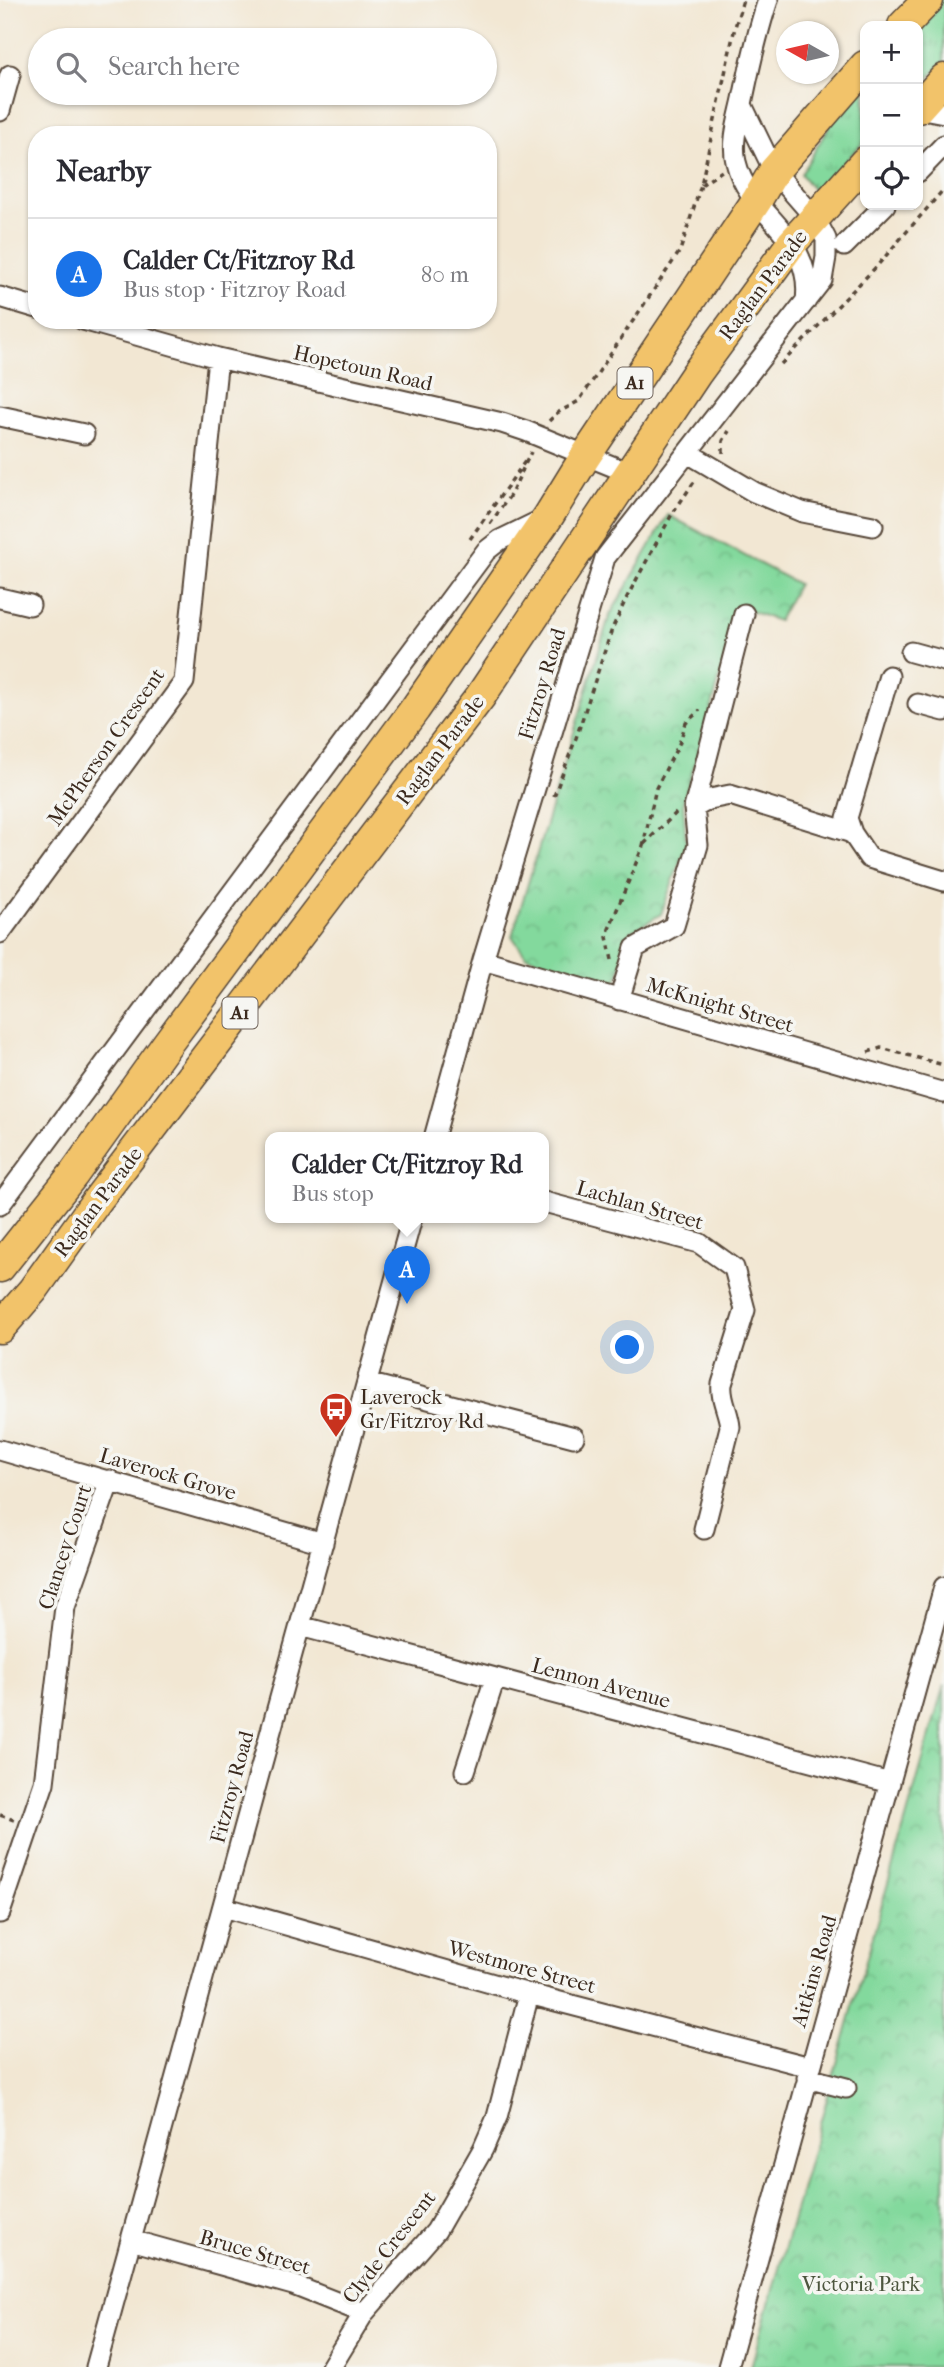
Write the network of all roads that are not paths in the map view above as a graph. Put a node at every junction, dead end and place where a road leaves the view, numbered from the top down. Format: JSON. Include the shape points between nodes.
{"nodes":[{"id":1,"x":768,"y":0,"type":"edge"},
{"id":2,"x":928,"y":0,"type":"edge"},
{"id":3,"x":908,"y":21,"type":"edge"},
{"id":4,"x":860,"y":72,"type":"edge"},
{"id":5,"x":10,"y":75,"type":"dead end"},
{"id":6,"x":944,"y":79,"type":"edge"},
{"id":7,"x":923,"y":102,"type":"edge"},
{"id":8,"x":742,"y":105,"type":"junction"},
{"id":9,"x":923,"y":109,"type":"edge"},
{"id":10,"x":0,"y":111,"type":"edge"},
{"id":11,"x":944,"y":113,"type":"edge"},
{"id":12,"x":944,"y":145,"type":"edge"},
{"id":13,"x":860,"y":167,"type":"edge"},
{"id":14,"x":923,"y":167,"type":"edge"},
{"id":15,"x":774,"y":171,"type":"junction"},
{"id":16,"x":757,"y":200,"type":"junction"},
{"id":17,"x":880,"y":210,"type":"edge"},
{"id":18,"x":815,"y":218,"type":"junction"},
{"id":19,"x":792,"y":243,"type":"junction"},
{"id":20,"x":844,"y":246,"type":"dead end"},
{"id":21,"x":0,"y":298,"type":"edge"},
{"id":22,"x":806,"y":301,"type":"junction"},
{"id":23,"x":28,"y":306,"type":"edge"},
{"id":24,"x":115,"y":329,"type":"edge"},
{"id":25,"x":218,"y":358,"type":"junction"},
{"id":26,"x":0,"y":416,"type":"edge"},
{"id":27,"x":84,"y":434,"type":"dead end"},
{"id":28,"x":688,"y":453,"type":"junction"},
{"id":29,"x":585,"y":457,"type":"junction"},
{"id":30,"x":629,"y":473,"type":"junction"},
{"id":31,"x":548,"y":517,"type":"junction"},
{"id":32,"x":873,"y":526,"type":"dead end"},
{"id":33,"x":0,"y":598,"type":"edge"},
{"id":34,"x":30,"y":605,"type":"dead end"},
{"id":35,"x":744,"y":614,"type":"dead end"},
{"id":36,"x":911,"y":652,"type":"dead end"},
{"id":37,"x":944,"y":661,"type":"edge"},
{"id":38,"x":889,"y":676,"type":"dead end"},
{"id":39,"x":918,"y":704,"type":"dead end"},
{"id":40,"x":944,"y":711,"type":"edge"},
{"id":41,"x":694,"y":808,"type":"junction"},
{"id":42,"x":852,"y":833,"type":"junction"},
{"id":43,"x":944,"y":881,"type":"edge"},
{"id":44,"x":0,"y":933,"type":"edge"},
{"id":45,"x":483,"y":960,"type":"junction"},
{"id":46,"x":622,"y":993,"type":"junction"},
{"id":47,"x":944,"y":1094,"type":"edge"},
{"id":48,"x":436,"y":1132,"type":"edge"},
{"id":49,"x":549,"y":1203,"type":"edge"},
{"id":50,"x":0,"y":1205,"type":"edge"},
{"id":51,"x":411,"y":1223,"type":"edge"},
{"id":52,"x":0,"y":1267,"type":"edge"},
{"id":53,"x":0,"y":1328,"type":"edge"},
{"id":54,"x":367,"y":1383,"type":"junction"},
{"id":55,"x":575,"y":1437,"type":"dead end"},
{"id":56,"x":0,"y":1450,"type":"edge"},
{"id":57,"x":110,"y":1480,"type":"junction"},
{"id":58,"x":704,"y":1528,"type":"dead end"},
{"id":59,"x":323,"y":1543,"type":"junction"},
{"id":60,"x":944,"y":1587,"type":"edge"},
{"id":61,"x":300,"y":1626,"type":"junction"},
{"id":62,"x":495,"y":1678,"type":"junction"},
{"id":63,"x":465,"y":1771,"type":"dead end"},
{"id":64,"x":890,"y":1783,"type":"junction"},
{"id":65,"x":223,"y":1907,"type":"junction"},
{"id":66,"x":0,"y":1913,"type":"edge"},
{"id":67,"x":529,"y":1993,"type":"junction"},
{"id":68,"x":809,"y":2073,"type":"junction"},
{"id":69,"x":846,"y":2088,"type":"dead end"},
{"id":70,"x":131,"y":2240,"type":"junction"},
{"id":71,"x":364,"y":2313,"type":"junction"},
{"id":72,"x":96,"y":2367,"type":"edge"},
{"id":73,"x":331,"y":2367,"type":"edge"},
{"id":74,"x":728,"y":2367,"type":"edge"}],
"edges":[{"from":1,"to":8,"type":"street"},
{"from":2,"to":3,"type":"highway"},
{"from":4,"to":15,"type":"highway","name":"Raglan Parade","number":"A1"},
{"from":5,"to":10,"type":"street"},
{"from":6,"to":7,"type":"highway"},
{"from":8,"to":15,"type":"street","name":"Fitzroy Road"},
{"from":8,"to":16,"type":"street","via":[[735,161],[743,183]]},
{"from":9,"to":11,"type":"street"},
{"from":12,"to":14,"type":"street"},
{"from":13,"to":18,"type":"highway","name":"Raglan Parade","number":"A1"},
{"from":15,"to":16,"type":"highway","name":"Raglan Parade","number":"A1"},
{"from":15,"to":18,"type":"street","name":"Fitzroy Road"},
{"from":16,"to":19,"type":"street"},
{"from":16,"to":29,"type":"highway","name":"Raglan Parade","number":"A1"},
{"from":17,"to":20,"type":"street"},
{"from":18,"to":19,"type":"highway","name":"Raglan Parade","number":"A1"},
{"from":18,"to":22,"type":"street","name":"Fitzroy Road","via":[[826,239],[826,257],[822,280]]},
{"from":19,"to":22,"type":"street","via":[[806,272]]},
{"from":19,"to":30,"type":"highway","name":"Raglan Parade","number":"A1"},
{"from":21,"to":23,"type":"street"},
{"from":22,"to":28,"type":"street","name":"Fitzroy Road"},
{"from":24,"to":25,"type":"street","name":"Hopetoun Road"},
{"from":25,"to":29,"type":"street","name":"Hopetoun Road","via":[[502,423]]},
{"from":25,"to":44,"type":"street","name":"McPherson Crescent","via":[[184,682]]},
{"from":26,"to":27,"type":"street"},
{"from":28,"to":32,"type":"street","via":[[754,492],[802,512]]},
{"from":28,"to":45,"type":"street","name":"Fitzroy Road","via":[[605,558]]},
{"from":29,"to":30,"type":"street","name":"Hopetoun Road"},
{"from":29,"to":31,"type":"highway","name":"Raglan Parade","number":"A1"},
{"from":30,"to":53,"type":"highway","name":"Raglan Parade","number":"A1","via":[[480,697]]},
{"from":31,"to":50,"type":"street","via":[[486,551]]},
{"from":31,"to":52,"type":"highway","name":"Raglan Parade","number":"A1","via":[[415,709],[73,1175]]},
{"from":33,"to":34,"type":"street"},
{"from":35,"to":41,"type":"street"},
{"from":36,"to":37,"type":"street"},
{"from":38,"to":42,"type":"street","via":[[846,818]]},
{"from":39,"to":40,"type":"street"},
{"from":41,"to":42,"type":"street","via":[[730,795]]},
{"from":41,"to":46,"type":"street","via":[[698,845],[674,926],[635,948]]},
{"from":42,"to":43,"type":"street","via":[[869,858]]},
{"from":45,"to":46,"type":"street","name":"McKnight Street"},
{"from":45,"to":48,"type":"street","name":"Fitzroy Road"},
{"from":46,"to":47,"type":"street","name":"McKnight Street"},
{"from":49,"to":58,"type":"street","name":"Lachlan Street","via":[[699,1243],[734,1268],[745,1310],[724,1372],[721,1391],[730,1427]]},
{"from":51,"to":54,"type":"street","name":"Fitzroy Road"},
{"from":54,"to":55,"type":"street"},
{"from":54,"to":59,"type":"street","name":"Fitzroy Road"},
{"from":56,"to":57,"type":"street","name":"Laverock Grove"},
{"from":57,"to":59,"type":"street","name":"Laverock Grove"},
{"from":57,"to":66,"type":"street","name":"Clancey Court","via":[[65,1607],[44,1783]]},
{"from":59,"to":61,"type":"street","name":"Fitzroy Road"},
{"from":60,"to":64,"type":"street","name":"Aitkins Road"},
{"from":61,"to":62,"type":"street","name":"Lennon Avenue"},
{"from":61,"to":65,"type":"street","name":"Fitzroy Road"},
{"from":62,"to":63,"type":"street"},
{"from":62,"to":64,"type":"street","name":"Lennon Avenue"},
{"from":64,"to":68,"type":"street","name":"Aitkins Road"},
{"from":65,"to":67,"type":"street","name":"Westmore Street"},
{"from":65,"to":70,"type":"street","name":"Fitzroy Road"},
{"from":67,"to":68,"type":"street","name":"Westmore Street"},
{"from":67,"to":71,"type":"street","name":"Clyde Crescent","via":[[497,2117],[483,2149],[436,2231]]},
{"from":68,"to":69,"type":"street","name":"Westmore Street"},
{"from":68,"to":74,"type":"street","name":"Aitkins Road"},
{"from":70,"to":71,"type":"street","name":"Bruce Street","via":[[293,2285]]},
{"from":70,"to":72,"type":"street","name":"Fitzroy Road"},
{"from":71,"to":73,"type":"street","name":"Clyde Crescent"}]}
